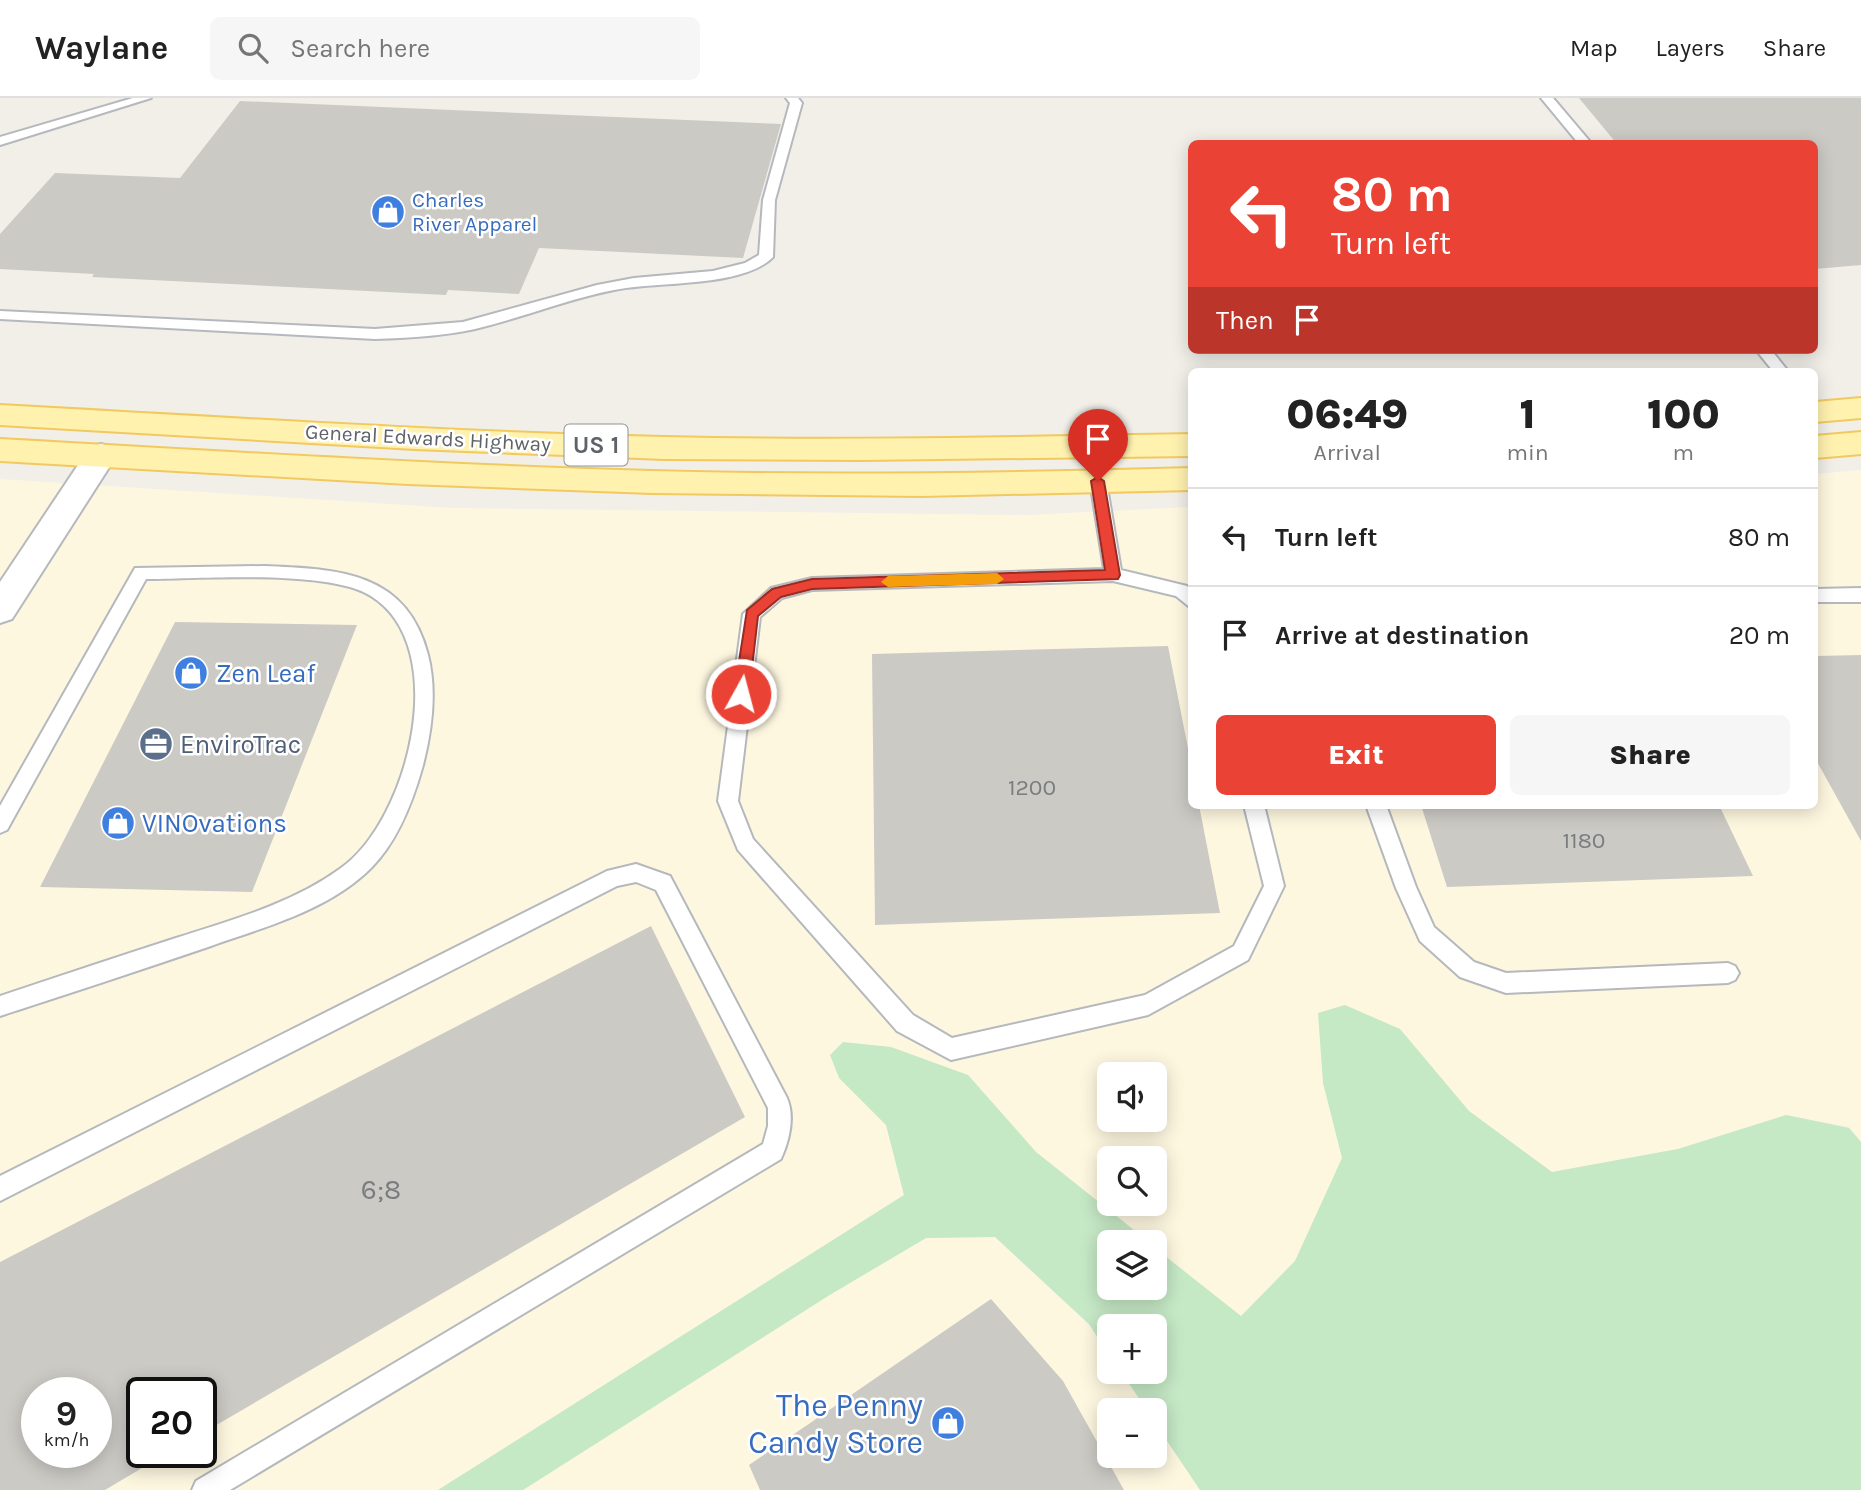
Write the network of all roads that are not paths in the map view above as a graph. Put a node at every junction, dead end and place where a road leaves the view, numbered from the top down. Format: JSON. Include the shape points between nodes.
{"nodes":[{"id":1,"x":145,"y":98,"type":"edge"},
{"id":2,"x":792,"y":98,"type":"edge"},
{"id":3,"x":1547,"y":98,"type":"edge"},
{"id":4,"x":1583,"y":140,"type":"edge"},
{"id":5,"x":0,"y":141,"type":"edge"},
{"id":6,"x":0,"y":315,"type":"edge"},
{"id":7,"x":1766,"y":354,"type":"edge"},
{"id":8,"x":1778,"y":368,"type":"edge"},
{"id":9,"x":1861,"y":408,"type":"edge"},
{"id":10,"x":1818,"y":412,"type":"edge"},
{"id":11,"x":0,"y":415,"type":"edge"},
{"id":12,"x":1861,"y":443,"type":"edge"},
{"id":13,"x":1188,"y":445,"type":"edge"},
{"id":14,"x":1818,"y":447,"type":"edge"},
{"id":15,"x":0,"y":450,"type":"edge"},
{"id":16,"x":101,"y":455,"type":"junction"},
{"id":17,"x":1188,"y":479,"type":"edge"},
{"id":18,"x":1098,"y":481,"type":"junction"},
{"id":19,"x":1113,"y":575,"type":"junction"},
{"id":20,"x":1861,"y":595,"type":"edge"},
{"id":21,"x":1818,"y":596,"type":"edge"},
{"id":22,"x":1188,"y":598,"type":"edge"},
{"id":23,"x":0,"y":610,"type":"edge"},
{"id":24,"x":1255,"y":809,"type":"edge"},
{"id":25,"x":1377,"y":809,"type":"edge"},
{"id":26,"x":0,"y":824,"type":"edge"},
{"id":27,"x":1728,"y":973,"type":"dead end"},
{"id":28,"x":0,"y":1006,"type":"edge"},
{"id":29,"x":0,"y":1189,"type":"edge"},
{"id":30,"x":205,"y":1490,"type":"edge"}],
"edges":[{"from":1,"to":5,"type":"lane"},
{"from":2,"to":6,"type":"lane","via":[[796,103],[769,200],[766,257],[750,268],[616,285],[430,333]]},
{"from":3,"to":4,"type":"lane"},
{"from":7,"to":8,"type":"lane"},
{"from":9,"to":10,"type":"main road"},
{"from":11,"to":13,"type":"main road","name":"General Edwards Highway","number":"US 1","via":[[661,448]]},
{"from":12,"to":14,"type":"main road"},
{"from":15,"to":16,"type":"main road","name":"General Edwards Highway","number":"US 1"},
{"from":16,"to":18,"type":"main road","name":"General Edwards Highway","number":"US 1","via":[[653,482]]},
{"from":16,"to":23,"type":"street"},
{"from":17,"to":18,"type":"main road","name":"General Edwards Highway","number":"US 1"},
{"from":18,"to":19,"type":"lane"},
{"from":19,"to":22,"type":"lane","via":[[1181,592]]},
{"from":19,"to":24,"type":"lane","via":[[812,584],[777,593],[752,614],[729,788],[728,801],[745,844],[905,1023],[951,1049],[1148,1005],[1241,953],[1274,886]]},
{"from":20,"to":21,"type":"lane"},
{"from":25,"to":27,"type":"lane","via":[[1427,934],[1467,970],[1506,983]]},
{"from":26,"to":28,"type":"lane","via":[[141,573],[270,573],[356,581],[377,591],[400,611],[415,637],[424,688],[416,756],[384,836],[360,866],[256,921]]},
{"from":29,"to":30,"type":"lane","via":[[614,877],[636,873],[663,883],[779,1106],[773,1151]]}]}
